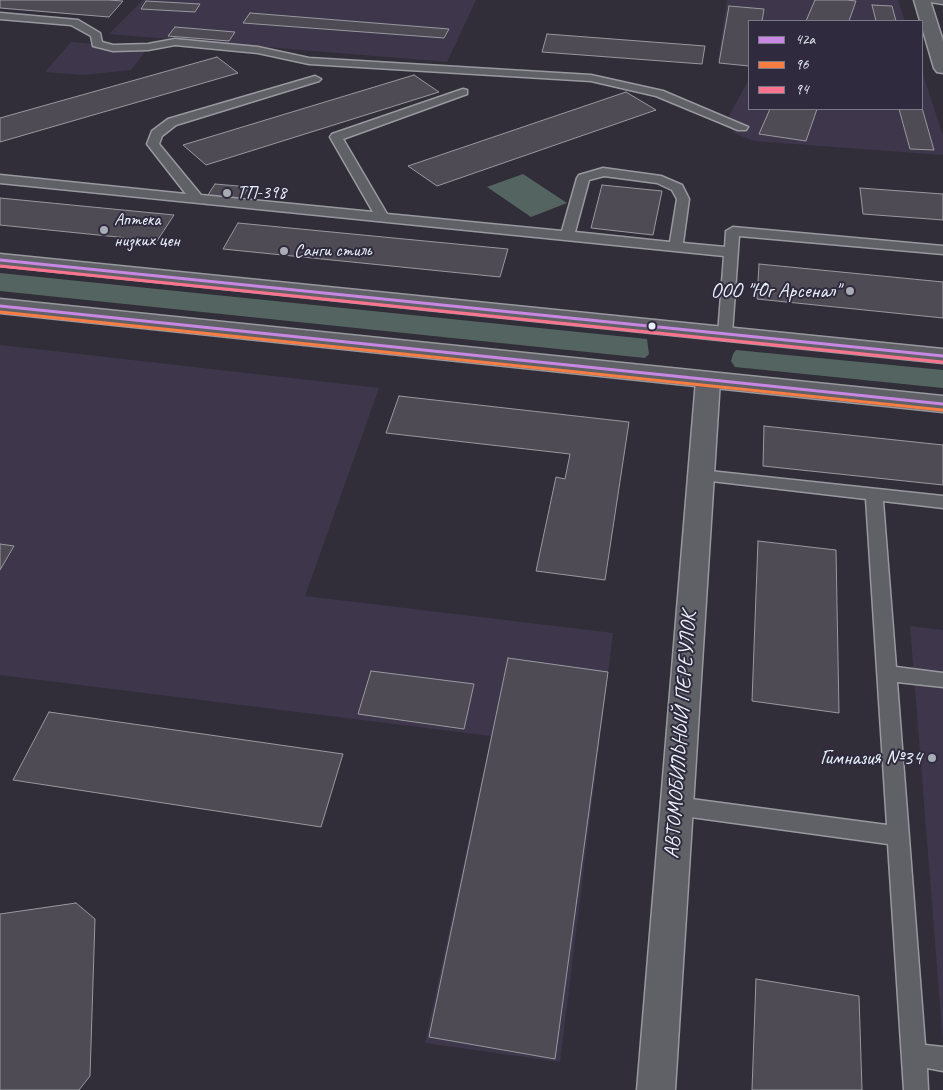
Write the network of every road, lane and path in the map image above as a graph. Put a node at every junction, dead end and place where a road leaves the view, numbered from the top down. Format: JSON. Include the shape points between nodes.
{"nodes":[{"id":1,"x":922,"y":0,"type":"edge"},
{"id":2,"x":934,"y":0,"type":"edge"},
{"id":3,"x":943,"y":0,"type":"edge"},
{"id":4,"x":0,"y":16,"type":"edge"},
{"id":5,"x":943,"y":68,"type":"edge"},
{"id":6,"x":315,"y":79,"type":"dead end"},
{"id":7,"x":463,"y":92,"type":"dead end"},
{"id":8,"x":742,"y":127,"type":"dead end"},
{"id":9,"x":0,"y":180,"type":"edge"},
{"id":10,"x":198,"y":200,"type":"junction"},
{"id":11,"x":383,"y":218,"type":"junction"},
{"id":12,"x":567,"y":236,"type":"junction"},
{"id":13,"x":676,"y":246,"type":"junction"},
{"id":14,"x":943,"y":250,"type":"edge"},
{"id":15,"x":730,"y":252,"type":"junction"},
{"id":16,"x":0,"y":260,"type":"edge"},
{"id":17,"x":0,"y":306,"type":"edge"},
{"id":18,"x":725,"y":334,"type":"junction"},
{"id":19,"x":943,"y":356,"type":"edge"},
{"id":20,"x":708,"y":380,"type":"junction"},
{"id":21,"x":943,"y":404,"type":"edge"},
{"id":22,"x":700,"y":475,"type":"junction"},
{"id":23,"x":874,"y":494,"type":"junction"},
{"id":24,"x":943,"y":502,"type":"edge"},
{"id":25,"x":887,"y":673,"type":"junction"},
{"id":26,"x":943,"y":680,"type":"edge"},
{"id":27,"x":676,"y":806,"type":"junction"},
{"id":28,"x":898,"y":836,"type":"junction"},
{"id":29,"x":914,"y":1055,"type":"junction"},
{"id":30,"x":943,"y":1059,"type":"edge"},
{"id":31,"x":656,"y":1090,"type":"edge"},
{"id":32,"x":916,"y":1090,"type":"edge"}],
"edges":[{"from":1,"to":5,"type":"main road"},
{"from":2,"to":3,"type":"lane"},
{"from":4,"to":8,"type":"lane","via":[[74,22],[96,35],[97,44],[112,48],[175,42],[258,50],[309,60],[591,78],[659,93]]},
{"from":6,"to":10,"type":"lane","via":[[172,122],[156,134],[153,144]]},
{"from":7,"to":11,"type":"lane","via":[[336,136]]},
{"from":9,"to":10,"type":"lane"},
{"from":10,"to":11,"type":"lane"},
{"from":11,"to":12,"type":"lane"},
{"from":12,"to":13,"type":"lane"},
{"from":12,"to":13,"type":"lane","via":[[582,178],[602,172],[661,180],[677,188],[683,199]]},
{"from":13,"to":15,"type":"lane"},
{"from":14,"to":15,"type":"lane","via":[[733,231]]},
{"from":15,"to":18,"type":"lane"},
{"from":16,"to":18,"type":"main road"},
{"from":17,"to":20,"type":"main road"},
{"from":18,"to":19,"type":"main road"},
{"from":20,"to":21,"type":"main road"},
{"from":20,"to":22,"type":"main road","name":"АВТОМОБИЛЬНЫЙ ПЕРЕУЛОК"},
{"from":22,"to":23,"type":"lane"},
{"from":22,"to":27,"type":"main road","name":"АВТОМОБИЛЬНЫЙ ПЕРЕУЛОК"},
{"from":23,"to":24,"type":"lane"},
{"from":23,"to":25,"type":"lane"},
{"from":25,"to":26,"type":"lane"},
{"from":25,"to":28,"type":"lane"},
{"from":27,"to":28,"type":"lane"},
{"from":27,"to":31,"type":"main road","name":"АВТОМОБИЛЬНЫЙ ПЕРЕУЛОК"},
{"from":28,"to":29,"type":"lane"},
{"from":29,"to":30,"type":"lane"},
{"from":29,"to":32,"type":"lane"}]}
